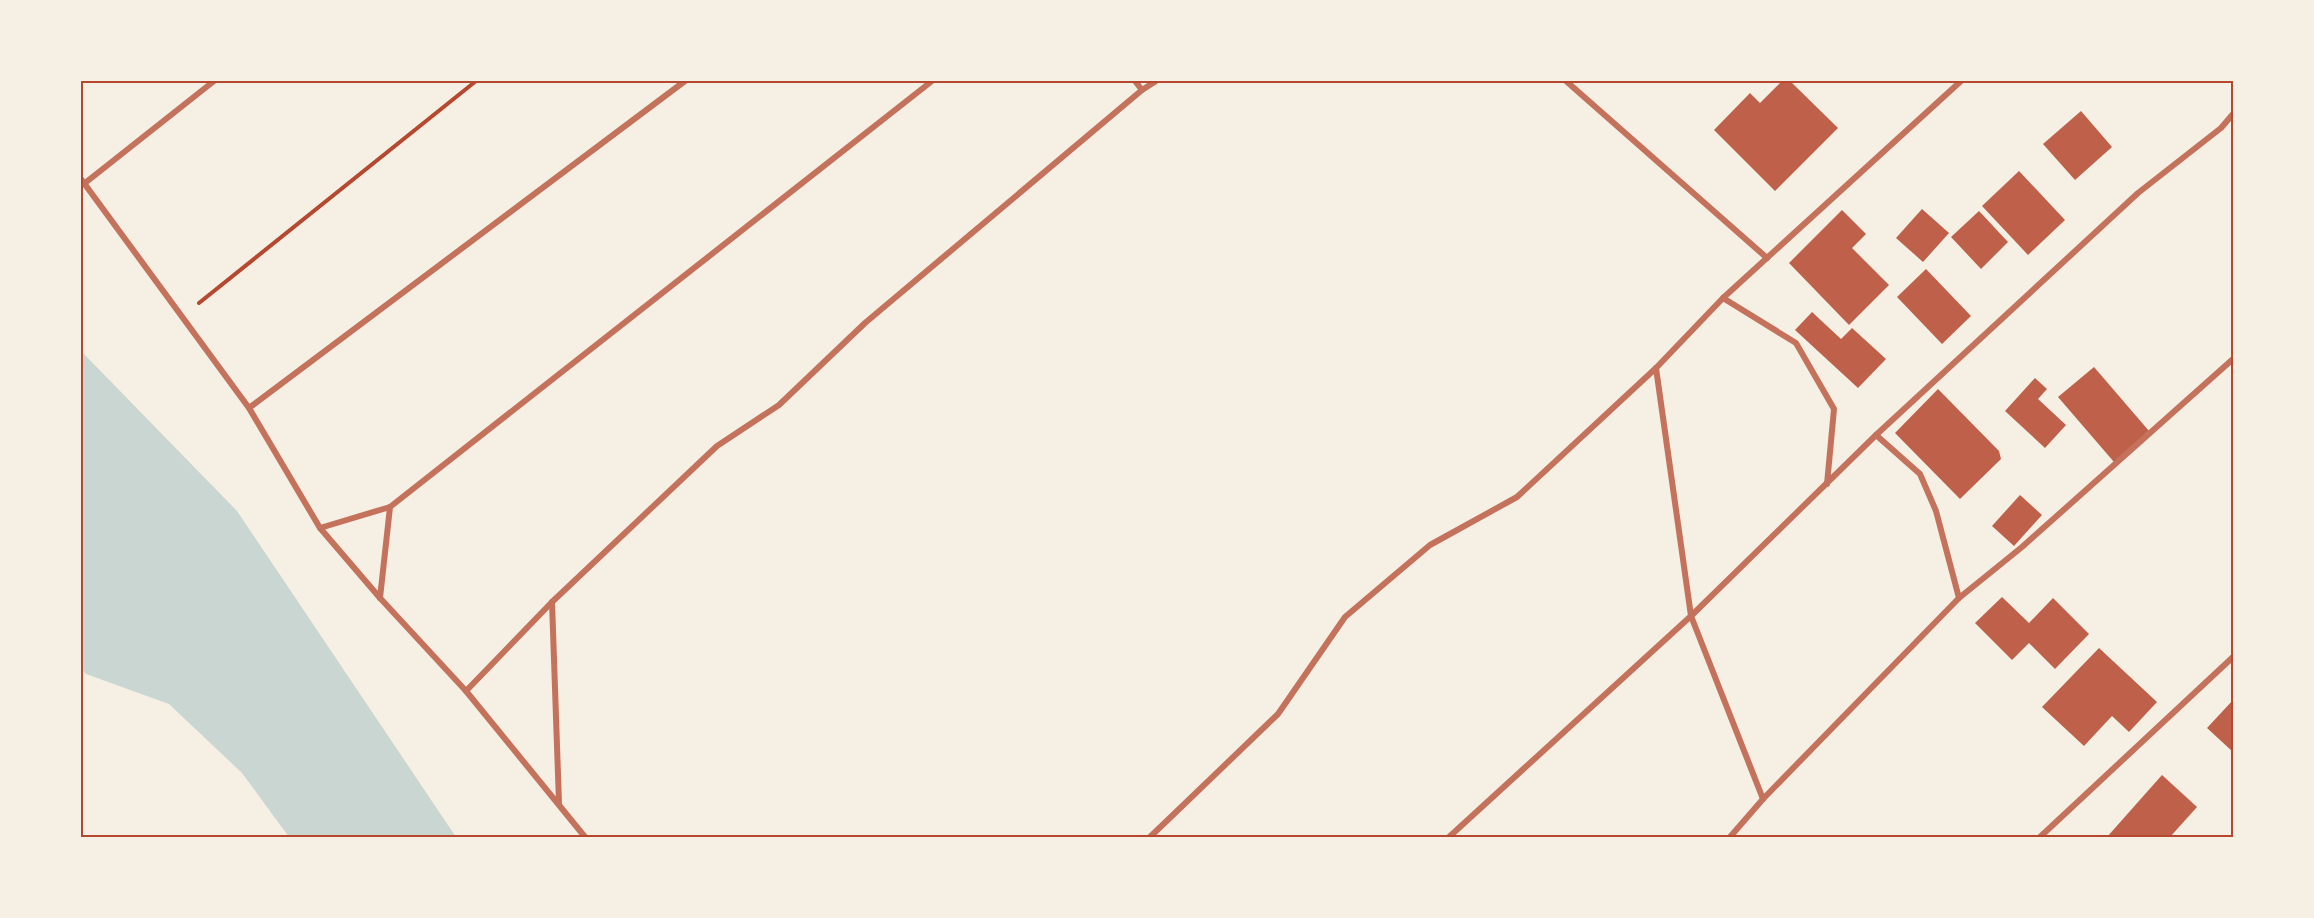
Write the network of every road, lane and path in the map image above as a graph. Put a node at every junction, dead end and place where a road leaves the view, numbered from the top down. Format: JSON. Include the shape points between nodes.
{"nodes":[{"id":1,"x":214,"y":81,"type":"edge"},
{"id":2,"x":476,"y":81,"type":"edge"},
{"id":3,"x":685,"y":81,"type":"edge"},
{"id":4,"x":932,"y":81,"type":"edge"},
{"id":5,"x":1135,"y":81,"type":"edge"},
{"id":6,"x":1156,"y":81,"type":"edge"},
{"id":7,"x":1566,"y":81,"type":"edge"},
{"id":8,"x":1961,"y":81,"type":"edge"},
{"id":9,"x":1142,"y":90,"type":"junction"},
{"id":10,"x":2233,"y":114,"type":"edge"},
{"id":11,"x":83,"y":181,"type":"edge"},
{"id":12,"x":1767,"y":258,"type":"junction"},
{"id":13,"x":1723,"y":298,"type":"junction"},
{"id":14,"x":182,"y":316,"type":"junction"},
{"id":15,"x":2233,"y":359,"type":"edge"},
{"id":16,"x":1656,"y":368,"type":"junction"},
{"id":17,"x":249,"y":408,"type":"junction"},
{"id":18,"x":1876,"y":435,"type":"junction"},
{"id":19,"x":1826,"y":484,"type":"junction"},
{"id":20,"x":390,"y":507,"type":"junction"},
{"id":21,"x":320,"y":528,"type":"junction"},
{"id":22,"x":380,"y":598,"type":"junction"},
{"id":23,"x":1959,"y":598,"type":"junction"},
{"id":24,"x":552,"y":602,"type":"junction"},
{"id":25,"x":1691,"y":616,"type":"junction"},
{"id":26,"x":2233,"y":657,"type":"edge"},
{"id":27,"x":466,"y":691,"type":"junction"},
{"id":28,"x":1762,"y":799,"type":"junction"},
{"id":29,"x":559,"y":803,"type":"junction"},
{"id":30,"x":585,"y":837,"type":"edge"},
{"id":31,"x":1150,"y":837,"type":"edge"},
{"id":32,"x":1449,"y":837,"type":"edge"},
{"id":33,"x":1730,"y":837,"type":"edge"},
{"id":34,"x":2040,"y":837,"type":"edge"}],
"edges":[{"from":1,"to":11,"type":"street"},
{"from":2,"to":14,"type":"path"},
{"from":3,"to":17,"type":"street"},
{"from":4,"to":20,"type":"street"},
{"from":5,"to":9,"type":"street"},
{"from":6,"to":9,"type":"street"},
{"from":7,"to":12,"type":"street"},
{"from":8,"to":12,"type":"street"},
{"from":9,"to":24,"type":"street","via":[[865,323],[779,405],[717,446]]},
{"from":10,"to":18,"type":"street","via":[[2221,128],[2138,193]]},
{"from":11,"to":14,"type":"street"},
{"from":12,"to":13,"type":"street"},
{"from":13,"to":16,"type":"street"},
{"from":13,"to":19,"type":"street","via":[[1796,343],[1834,409]]},
{"from":14,"to":17,"type":"street"},
{"from":15,"to":23,"type":"street"},
{"from":16,"to":25,"type":"street"},
{"from":16,"to":31,"type":"street","via":[[1517,497],[1430,545],[1345,617],[1278,714]]},
{"from":17,"to":21,"type":"street"},
{"from":18,"to":19,"type":"street"},
{"from":18,"to":23,"type":"street","via":[[1920,474],[1936,511]]},
{"from":19,"to":25,"type":"street"},
{"from":20,"to":21,"type":"street"},
{"from":20,"to":22,"type":"street"},
{"from":21,"to":22,"type":"street"},
{"from":22,"to":27,"type":"street"},
{"from":23,"to":28,"type":"street"},
{"from":24,"to":27,"type":"street"},
{"from":24,"to":29,"type":"street"},
{"from":25,"to":28,"type":"street"},
{"from":25,"to":32,"type":"street"},
{"from":26,"to":34,"type":"street"},
{"from":27,"to":29,"type":"street"},
{"from":28,"to":33,"type":"street"},
{"from":29,"to":30,"type":"street"}]}
